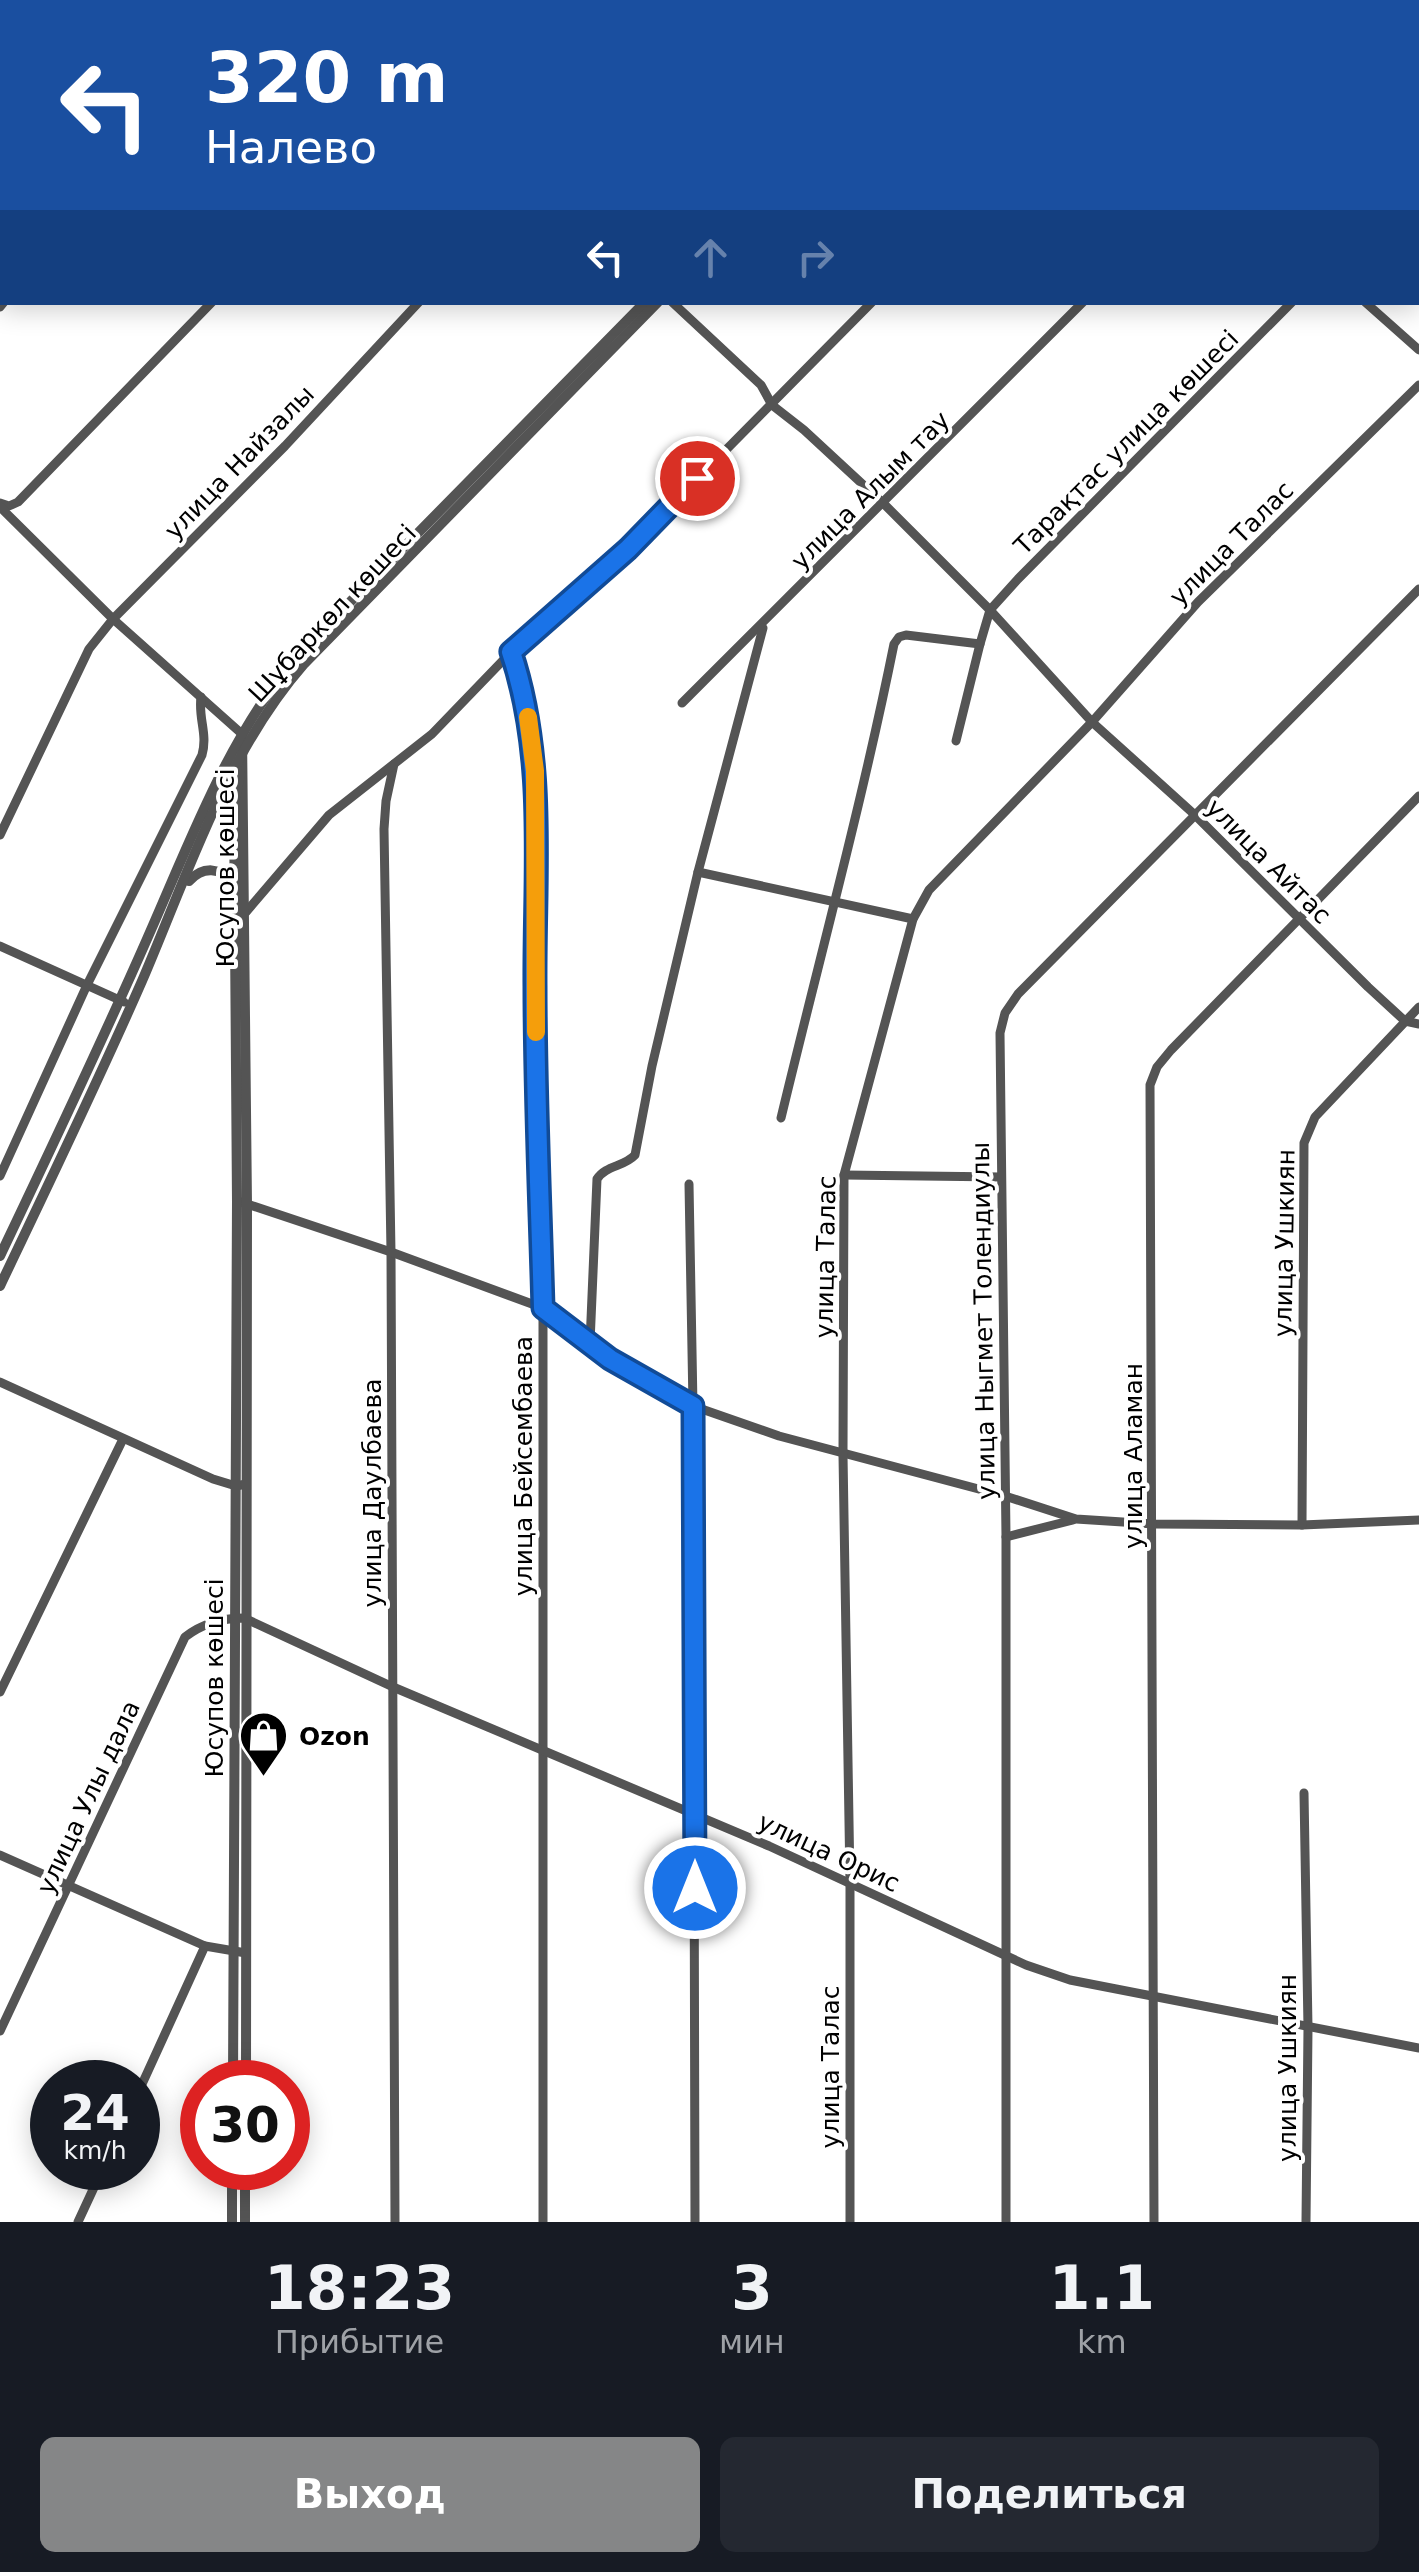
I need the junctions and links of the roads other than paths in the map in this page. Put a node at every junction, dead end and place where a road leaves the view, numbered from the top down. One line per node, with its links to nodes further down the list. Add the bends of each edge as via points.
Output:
1 (209, 305): 14 (street, via 18,502)
2 (416, 305): 17 (street, улица Найзалы)
3 (642, 305): 24 (street, Шұбаркөл көшесі, via 296,657)
4 (655, 305): 26 (street, Шұбаркөл көшесі, via 304,664)
5 (675, 305): 12 (street, улица Айтас, via 761,384)
6 (869, 305): 12 (street)
7 (1081, 305): 13 (street, улица Алым тау)
8 (1289, 305): 16 (street, Тарақтас улица көшесі)
9 (1368, 305): 10 (street)
10 (1419, 350)
11 (1419, 385): 23 (street, улица Талас, via 1198,602)
12 (772, 405): 13 (street, улица Айтас); 20 (street, via 628,549)
13 (884, 504): 16 (street, улица Айтас); 18 (street, улица Алым тау)
14 (0, 505): 17 (street)
15 (1419, 590): 29 (street, улица Ныгмет Толендиулы)
16 (990, 610): 19 (street); 23 (street, улица Айтас)
17 (113, 618): 21 (street); 30 (street, улица Найзалы, via 88,649)
18 (764, 625): 22 (street, улица Алым тау); 31 (street)
19 (980, 644): 25 (street); 34 (street, via 898,637)
20 (511, 652): 27 (street); 53 (street, улица Бейсембаева, via 526,698 535,771)
21 (201, 697): 24 (street); 39 (street, via 202,756)
22 (682, 703)
23 (1092, 722): 29 (street, улица Айтас); 37 (street, улица Талас, via 929,890)
24 (242, 734): 26 (street); 40 (street, Шұбаркөл көшесі)
25 (956, 741)
26 (244, 748): 32 (street, Юсупов көшесі, via 234,806); 33 (street, Шұбаркөл көшесі); 35 (street, Юсупов көшесі)
27 (394, 764): 35 (street, via 329,815); 50 (street, улица Даулбаева, via 384,829)
28 (1419, 796): 36 (street, улица Аламан)
29 (1195, 815): 36 (street, улица Айтас); 47 (street, улица Ныгмет Толендиулы, via 1005,1013)
30 (0, 835)
31 (698, 872): 34 (street); 54 (street, via 636,1155 596,1179)
32 (234, 883): 33 (street, via 207,870); 49 (street, Юсупов көшесі)
33 (180, 894): 40 (street, Шұбаркөл көшесі)
34 (833, 900): 37 (street); 44 (street)
35 (246, 912): 49 (street, Юсупов көшесі)
36 (1299, 918): 42 (street, улица Айтас); 63 (street, улица Аламан, via 1171,1050 1150,1086)
37 (913, 919): 45 (street, улица Талас)
38 (0, 946): 39 (street)
39 (87, 985): 40 (street); 46 (street)
40 (126, 1003): 51 (street, Шұбаркөл көшесі); 52 (street, Шұбаркөл көшесі)
41 (1419, 1006): 42 (street, улица Ушкиян)
42 (1405, 1021): 43 (street); 64 (street, улица Ушкиян, via 1315,1117 1304,1142)
43 (1419, 1024)
44 (781, 1118)
45 (844, 1175): 47 (street); 58 (street, улица Талас)
46 (0, 1176)
47 (1001, 1178): 60 (street, улица Ныгмет Толендиулы)
48 (689, 1184): 56 (street)
49 (242, 1203): 50 (street); 59 (street, Юсупов көшесі)
50 (391, 1252): 53 (street); 67 (street, улица Даулбаева)
51 (0, 1256)
52 (0, 1286)
53 (543, 1308): 54 (street); 69 (street, улица Бейсембаева)
54 (590, 1344): 56 (street)
55 (0, 1382): 57 (street)
56 (693, 1406): 58 (street); 71 (street)
57 (122, 1439): 59 (street); 68 (street)
58 (842, 1455): 60 (street); 73 (street, улица Талас)
59 (241, 1485): 66 (street, Юсупов көшесі)
60 (1005, 1496): 61 (street); 65 (street, улица Ныгмет Толендиулы)
61 (1076, 1519): 63 (street); 65 (street)
62 (1419, 1520): 64 (street)
63 (1154, 1524): 64 (street); 79 (street, улица Аламан)
64 (1302, 1525)
65 (1006, 1538): 78 (street, улица Ныгмет Толендиулы)
66 (240, 1618): 67 (street, улица Орис); 74 (street, улица Улы дала, via 198,1627 186,1637); 76 (street, Юсупов көшесі); 77 (street, Юсупов көшесі)
67 (393, 1687): 69 (street, улица Орис); 92 (street, улица Даулбаева)
68 (0, 1692)
69 (543, 1750): 71 (street, улица Орис); 93 (street, улица Бейсембаева)
70 (1304, 1793): 80 (street, улица Ушкиян)
71 (695, 1814): 73 (street, улица Орис); 94 (street)
72 (0, 1854): 74 (street)
73 (850, 1884): 78 (street, улица Орис); 95 (street, улица Талас)
74 (68, 1887): 75 (street); 81 (street, улица Улы дала)
75 (205, 1946): 76 (street); 83 (street)
76 (233, 1951): 77 (street); 84 (street, Юсупов көшесі)
77 (246, 1953): 85 (street, Юсупов көшесі)
78 (1006, 1957): 79 (street, улица Орис, via 1070,1980); 96 (street, улица Ныгмет Толендиулы)
79 (1153, 1996): 80 (street, улица Орис); 97 (street, улица Аламан)
80 (1308, 2028): 82 (street, улица Орис); 98 (street, улица Ушкиян)
81 (0, 2031)
82 (1419, 2048)
83 (153, 2060)
84 (233, 2060)
85 (246, 2060)
86 (93, 2190): 89 (street)
87 (232, 2190): 90 (street)
88 (245, 2190): 91 (street)
89 (78, 2222)
90 (232, 2222)
91 (245, 2222)
92 (395, 2222)
93 (543, 2222)
94 (695, 2222)
95 (850, 2222)
96 (1006, 2222)
97 (1154, 2222)
98 (1306, 2222)

